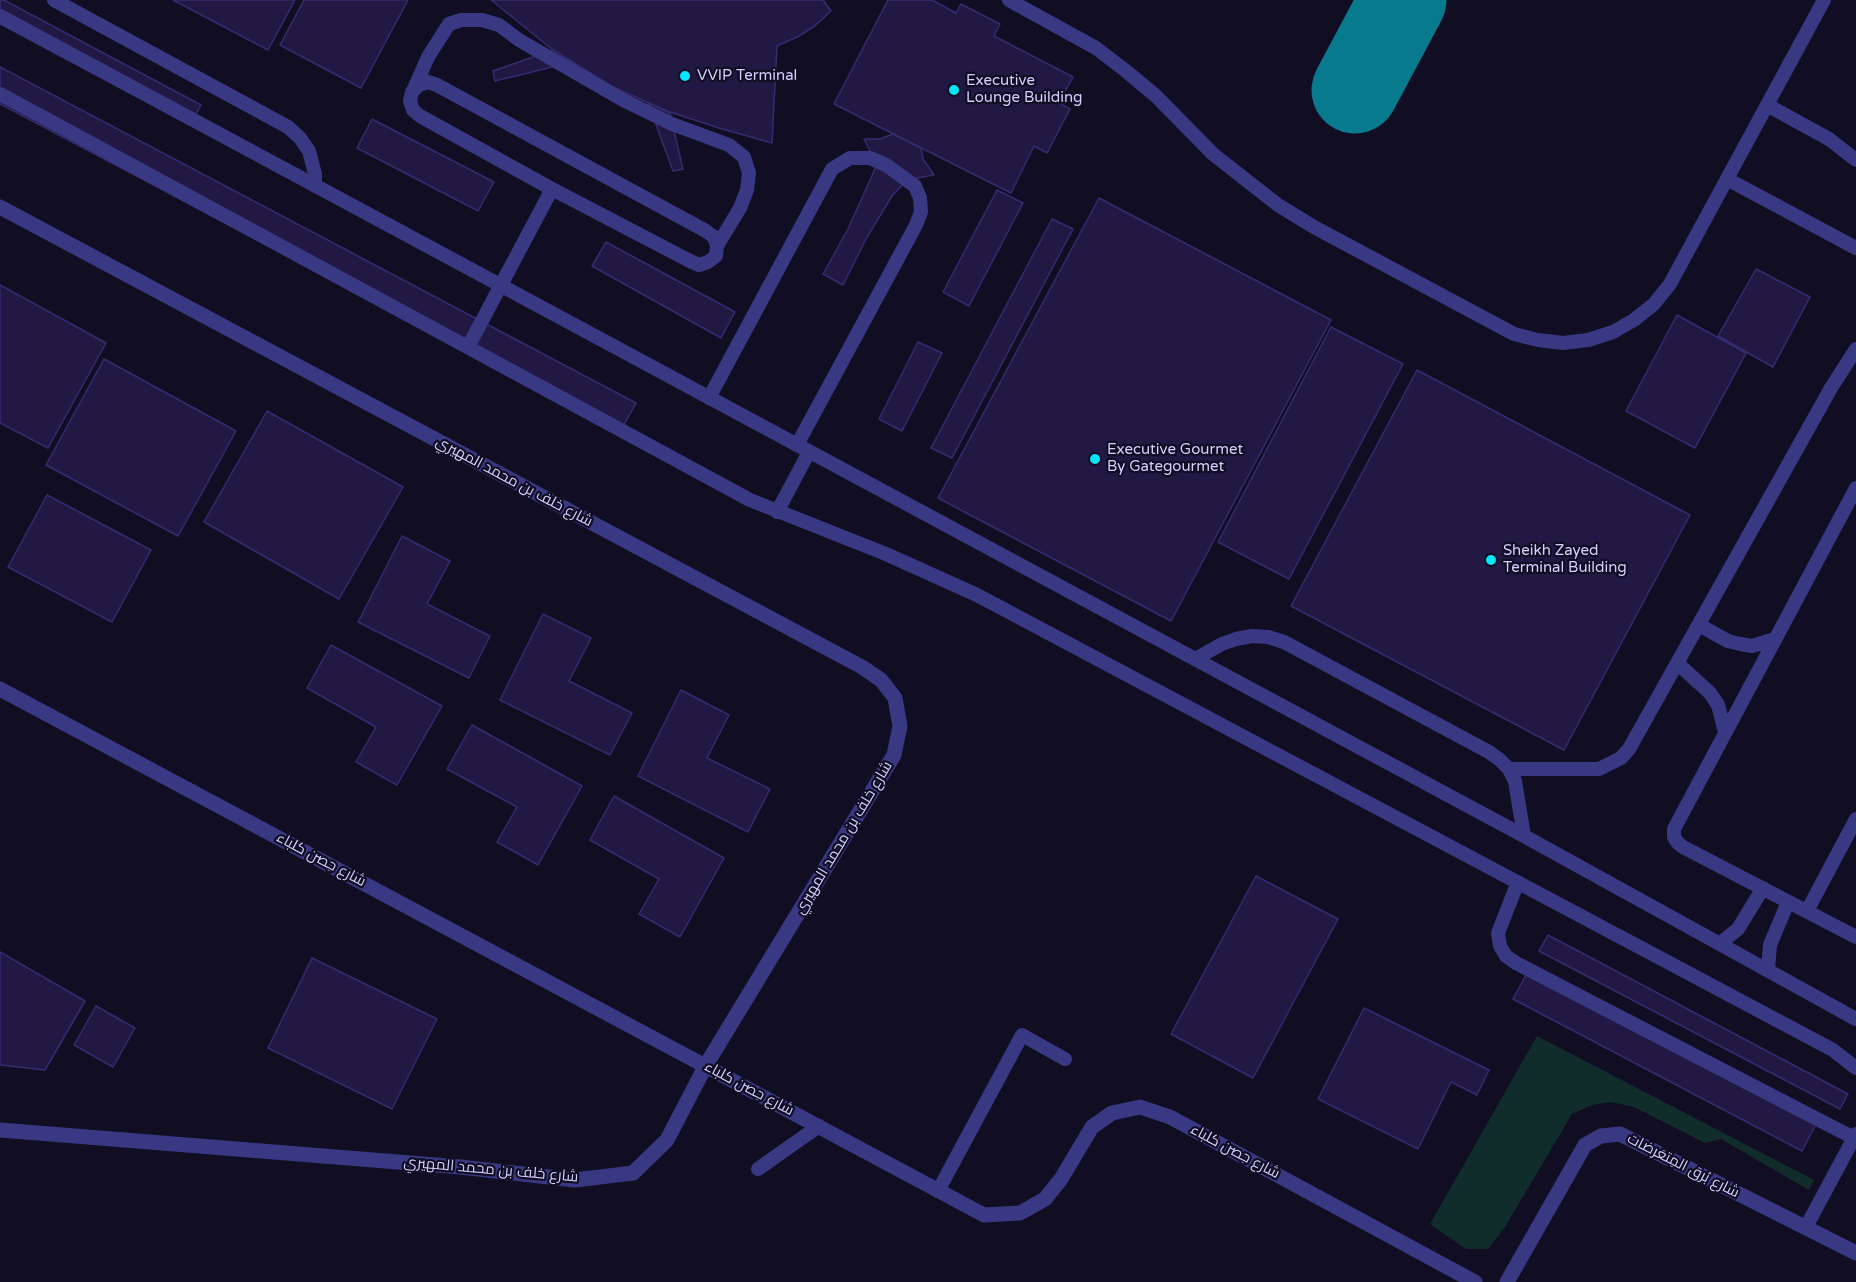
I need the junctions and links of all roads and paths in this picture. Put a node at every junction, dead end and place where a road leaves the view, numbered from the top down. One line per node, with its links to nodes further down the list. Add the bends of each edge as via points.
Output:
1 (54, 0): 10 (lane, via 288,127 309,151)
2 (1009, 0): 9 (lane, via 1096,48 1156,96 1213,154 1278,205 1491,323 1538,340 1588,340 1635,320 1654,304 1670,284)
3 (1824, 0): 7 (lane)
4 (0, 16): 10 (lane)
5 (412, 92): 11 (lane, via 413,110 420,116); 13 (lane, via 428,82 437,85 706,231); 13 (lane, via 449,24 482,20 499,25 622,100 729,145 744,157 749,173 747,190)
6 (0, 94): 16 (lane)
7 (1767, 105): 8 (lane, via 1829,139); 9 (lane)
8 (1856, 159)
9 (1727, 179): 14 (lane)
10 (315, 186): 15 (lane)
11 (552, 189): 13 (lane, via 699,265 716,256); 15 (lane)
12 (0, 207): 40 (street, شارع خلف بن محمد المهيري, via 862,667 895,698 900,726 894,755)
13 (717, 246)
14 (1856, 248)
15 (501, 286): 16 (lane); 18 (lane)
16 (468, 347): 21 (lane)
17 (1856, 349): 22 (lane)
18 (709, 398): 19 (lane); 19 (lane, via 832,169 850,159 870,158 886,165 915,186 921,198 921,212)
19 (803, 448): 21 (lane); 24 (lane)
20 (1856, 488): 23 (lane)
21 (777, 512): 31 (lane, via 977,595)
22 (1699, 625): 23 (lane, via 1740,645 1752,646); 25 (lane)
23 (1775, 639): 27 (lane)
24 (1195, 659): 28 (lane, via 1236,639 1268,637 1284,642 1489,752); 30 (lane)
25 (1677, 663): 27 (lane, via 1710,693 1718,705); 28 (lane, via 1621,758 1599,769)
26 (0, 689): 40 (street, شارع حِصن كلباء)
27 (1725, 732): 32 (lane, via 1674,829 1674,837 1683,847)
28 (1509, 769): 30 (lane, via 1515,781)
29 (1856, 819): 34 (lane)
30 (1524, 836): 36 (lane)
31 (1518, 882): 41 (lane, via 1833,1050); 44 (lane, via 1498,933 1506,956)
32 (1763, 888): 33 (lane); 36 (lane, via 1743,923)
33 (1788, 902): 34 (lane); 37 (lane, via 1770,945)
34 (1807, 911): 35 (lane)
35 (1856, 937)
36 (1719, 944): 37 (lane)
37 (1768, 970): 38 (lane)
38 (1856, 1019)
39 (1065, 1059): 46 (lane, via 1022,1035)
40 (706, 1065): 42 (street, شارع حِصن كلباء); 43 (street, شارع خلف بن محمد المهيري, via 667,1140 633,1173 575,1180)
41 (1856, 1068)
42 (819, 1126): 45 (lane); 46 (street, شارع حِصن كلباء)
43 (0, 1130)
44 (1855, 1136): 47 (lane)
45 (758, 1169)
46 (938, 1191): 49 (street, شارع حِصن كلباء, via 984,1215 1020,1213 1045,1199 1092,1127 1112,1113 1140,1107 1170,1117)
47 (1806, 1227): 48 (street, شارع بُرق المِتعَرضات); 50 (street, شارع بُرق المِتعَرضات, via 1620,1134 1601,1136 1586,1145)
48 (1856, 1253)
49 (1475, 1282)
50 (1506, 1282)

